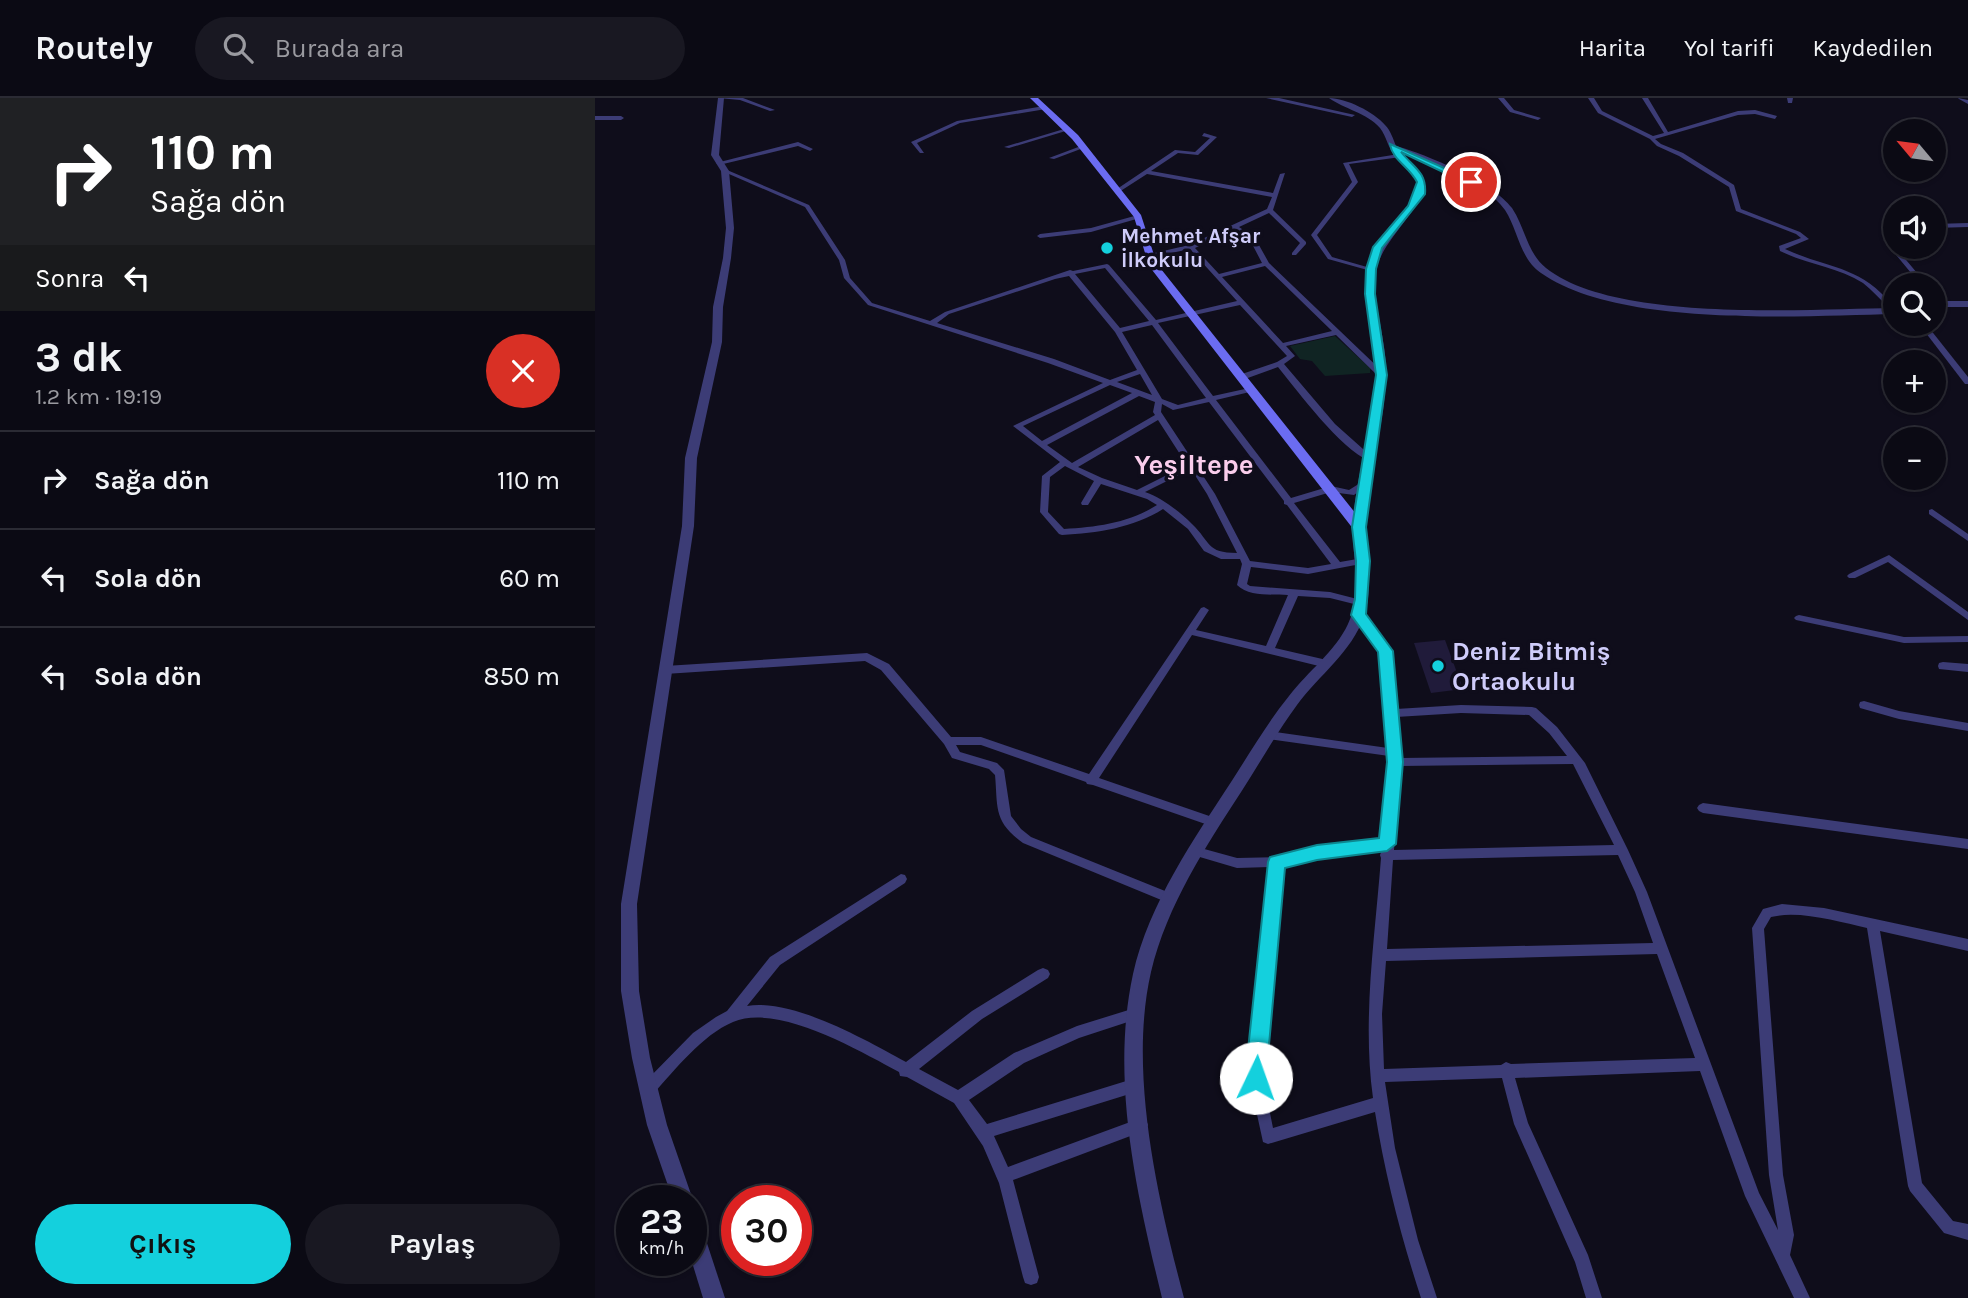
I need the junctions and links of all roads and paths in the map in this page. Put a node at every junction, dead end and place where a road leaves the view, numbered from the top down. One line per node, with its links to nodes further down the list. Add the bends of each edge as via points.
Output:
1 (721, 98): 10 (street, via 741,99); 27 (street, via 714,136 715,155)
2 (1269, 98): 15 (street)
3 (1332, 98): 15 (street)
4 (1501, 98): 14 (street, via 1512,111)
5 (1591, 98): 19 (street, via 1600,112)
6 (1645, 98): 17 (street)
7 (1961, 98): 9 (street)
8 (1040, 102): 16 (main road); 24 (street, via 949,124 914,142)
9 (1968, 102)
10 (772, 110)
11 (1775, 117): 17 (street, via 1738,113)
12 (595, 118): 13 (street)
13 (621, 118)
14 (1538, 118)
15 (1377, 121): 20 (street)
16 (1066, 130): 21 (street); 22 (main road)
17 (1667, 134): 19 (street)
18 (1204, 135): 28 (street, via 1214,137 1196,154 1177,151)
19 (1652, 138): 47 (street, via 1732,186 1738,210 1805,239 1782,250 1858,276)
20 (1393, 145): 25 (street); 52 (street, via 1502,201 1532,259 1562,281 1627,302 1717,310)
21 (1007, 147)
22 (1083, 147): 26 (street); 30 (main road)
23 (810, 149): 27 (street, via 799,144)
24 (922, 152)
25 (1399, 156): 43 (street, via 1422,182 1420,194 1378,247); 43 (street, via 1346,163 1356,182 1314,235 1331,258)
26 (1052, 158)
27 (722, 167): 56 (street, via 807,206 842,260 848,278 870,304); 102 (street, via 730,228 725,274 717,342 691,458 688,526)
28 (1147, 172): 30 (street); 31 (street)
29 (1283, 174): 31 (street)
30 (1117, 191): 33 (main road)
31 (1273, 195): 32 (street)
32 (1270, 210): 36 (street); 39 (street, via 1304,243)
33 (1137, 217): 37 (street, via 1091,230); 40 (main road)
34 (1968, 225): 35 (street)
35 (1946, 226)
36 (1235, 227): 38 (street); 42 (street, via 1253,239)
37 (1040, 236)
38 (1191, 247): 40 (street); 46 (street)
39 (1294, 254)
40 (1148, 256): 54 (main road)
41 (1902, 259): 45 (street)
42 (1266, 264): 46 (street); 58 (street)
43 (1371, 269): 63 (street)
44 (1070, 272): 55 (street, via 1107,265); 56 (street, via 947,313); 57 (street)
45 (1914, 273)
46 (1219, 276): 48 (street)
47 (1883, 296)
48 (1242, 302): 54 (street); 60 (street)
49 (1946, 304): 50 (street)
50 (1968, 304)
51 (1946, 306): 53 (street)
52 (1883, 307)
53 (1968, 311)
54 (1190, 313): 55 (street); 64 (main road)
55 (1154, 322): 57 (street); 69 (street)
56 (930, 324): 66 (street)
57 (1118, 331): 62 (street)
58 (1338, 332): 60 (street); 63 (street)
59 (1932, 336): 65 (street)
60 (1282, 345): 61 (street, via 1291,356)
61 (1280, 364): 64 (street); 74 (street, via 1343,440)
62 (1142, 371): 66 (street); 70 (street)
63 (1381, 375): 74 (street)
64 (1242, 377): 67 (main road)
65 (1968, 382)
66 (1108, 383): 68 (street); 73 (street, via 1017,426)
67 (1251, 389): 69 (street); 79 (main road)
68 (1137, 394): 70 (street); 73 (street)
69 (1211, 399): 71 (street); 81 (street)
70 (1159, 401): 71 (street); 72 (street)
71 (1177, 407): 72 (street)
72 (1159, 414): 75 (street); 76 (street)
73 (1041, 445): 75 (street)
74 (1369, 459): 78 (street)
75 (1069, 465): 77 (street); 83 (street, via 1046,476 1044,512 1062,532 1130,520)
76 (1191, 466): 80 (street); 87 (street)
77 (1099, 480): 80 (street); 82 (street)
78 (1366, 482): 79 (street, via 1351,493); 85 (street)
79 (1331, 489): 81 (street); 85 (main road)
80 (1137, 493): 83 (street)
81 (1287, 502): 89 (street)
82 (1085, 503)
83 (1162, 506): 87 (street, via 1191,527 1207,550)
84 (1932, 512): 86 (street)
85 (1359, 527): 88 (street)
86 (1968, 538)
87 (1245, 560): 89 (street, via 1287,570); 91 (street, via 1243,587)
88 (1363, 561): 89 (street); 92 (street)
89 (1338, 566)
90 (1852, 576): 94 (street, via 1889,558)
91 (1294, 593): 92 (street, via 1330,595); 98 (street)
92 (1360, 609): 99 (street); 104 (street, via 1385,651)
93 (1204, 610): 96 (street)
94 (1968, 617)
95 (1798, 618): 97 (street, via 1904,640)
96 (1192, 632): 98 (street); 110 (street)
97 (1968, 639)
98 (1269, 650): 99 (street)
99 (1327, 664): 106 (street, via 1301,690)
100 (1943, 666): 101 (street)
101 (1968, 668)
102 (665, 670): 107 (street, via 867,657 885,667); 132 (street, via 629,904 629,990)
103 (1864, 705): 105 (street)
104 (1393, 713): 108 (street); 109 (street, via 1532,710)
105 (1968, 727)
106 (1269, 735): 108 (street); 112 (street)
107 (947, 741): 110 (street, via 981,741); 119 (street, via 956,755 993,766 1000,773 1001,807 1014,831)
108 (1394, 758): 109 (street); 114 (street)
109 (1577, 760): 115 (street)
110 (1091, 780): 112 (street)
111 (1703, 808): 113 (street)
112 (1214, 822): 116 (street)
113 (1967, 847)
114 (1387, 850): 115 (street); 117 (street, via 1317,852); 123 (street)
115 (1622, 850): 122 (street)
116 (1197, 852): 117 (street, via 1237,863); 119 (street)
117 (1277, 862): 134 (street, via 1256,1078 1268,1137)
118 (901, 879): 126 (street, via 775,961)
119 (1171, 899): 125 (street, via 1152,940)
120 (1873, 924): 121 (street); 139 (street, via 1915,1186 1949,1228); 140 (street, via 1824,912 1782,909 1767,913 1758,928 1776,1175 1786,1235)
121 (1968, 945)
122 (1662, 948): 123 (street); 127 (street)
123 (1379, 955): 130 (street, via 1374,1014)
124 (1043, 974): 129 (street, via 977,1015)
125 (1135, 1014): 131 (street); 133 (street, via 1077,1032 1019,1058)
126 (732, 1015): 129 (street, via 780,1012 808,1021); 132 (street, via 695,1042)
127 (1705, 1064): 128 (street); 140 (street, via 1753,1196)
128 (1506, 1069): 130 (street); 146 (street, via 1521,1124)
129 (905, 1071): 133 (street)
130 (1377, 1076): 134 (street)
131 (1136, 1085): 135 (street); 136 (street)
132 (648, 1089): 138 (street)
133 (959, 1098): 136 (street)
134 (1381, 1103): 145 (street, via 1388,1149)
135 (1141, 1125): 137 (street); 144 (street)
136 (985, 1132): 137 (street)
137 (1006, 1175): 142 (street)
138 (678, 1185)
139 (1968, 1232)
140 (1782, 1255): 147 (street)
141 (707, 1276): 143 (street)
142 (1031, 1277)
143 (714, 1298)
144 (1173, 1298)
145 (1429, 1298)
146 (1594, 1298)
147 (1802, 1298)

